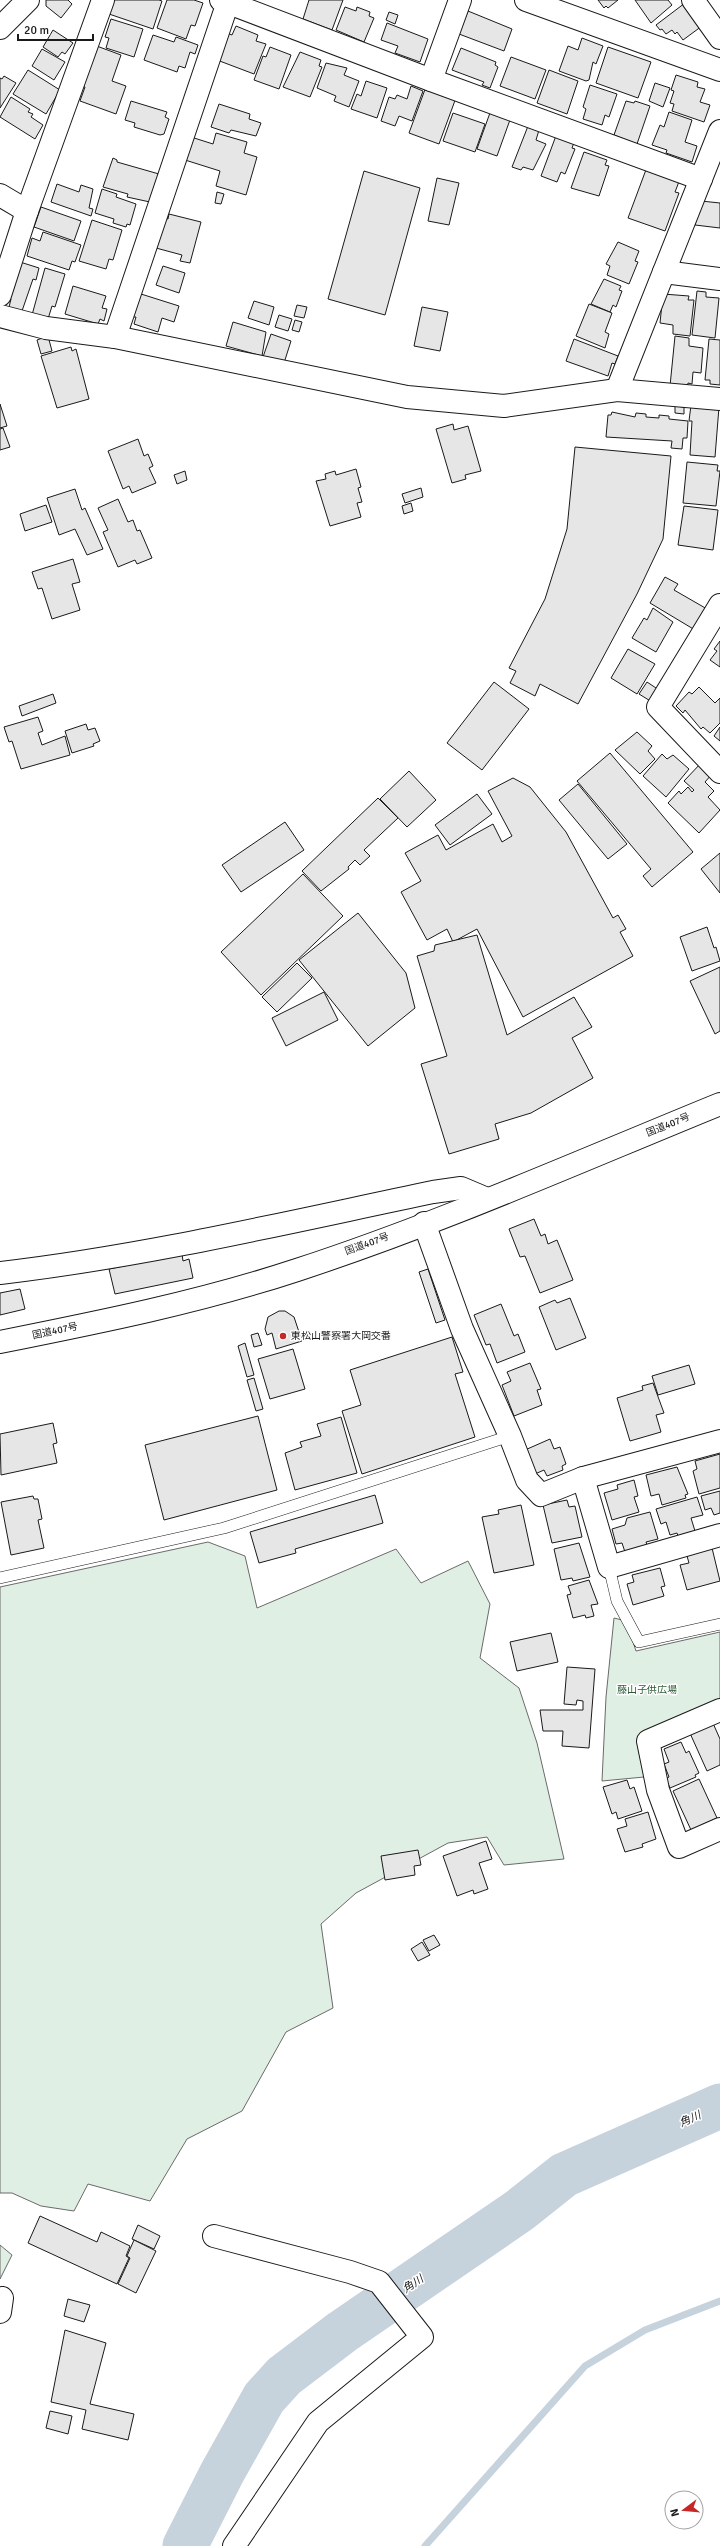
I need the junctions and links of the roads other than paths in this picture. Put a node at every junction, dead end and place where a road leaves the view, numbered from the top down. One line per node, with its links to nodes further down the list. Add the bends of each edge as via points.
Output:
1 (28, 0): 7 (main road)
2 (102, 0): 14 (main road)
3 (460, 0): 10 (main road)
4 (526, 0): 9 (main road)
5 (693, 0): 8 (main road)
6 (224, 1): 10 (main road); 19 (main road)
7 (0, 28)
8 (720, 38)
9 (720, 70)
10 (431, 80): 12 (main road)
11 (720, 131): 12 (main road)
12 (701, 179): 15 (main road)
13 (0, 195): 14 (main road)
14 (27, 211): 17 (main road)
15 (664, 272): 16 (main road); 20 (main road)
16 (720, 279)
17 (0, 295)
18 (0, 316): 19 (main road, via 46,328)
19 (115, 337): 20 (main road, via 407,397 504,406)
20 (617, 390): 21 (main road)
21 (720, 399)
22 (720, 605): 23 (main road, via 658,707)
23 (720, 772)
24 (720, 1104): 25 (main road, 国道407号)
25 (487, 1199): 26 (main road, 国道407号); 27 (main road, via 461,1188 433,1192 214,1239 65,1265)
26 (424, 1223): 28 (main road, 国道407号, via 298,1270 228,1291); 29 (main road, via 462,1329)
27 (0, 1273)
28 (0, 1342)
29 (510, 1436): 31 (main road, via 527,1480 540,1495); 34 (lane, via 224,1528)
30 (720, 1440): 31 (main road)
31 (583, 1478): 33 (main road)
32 (720, 1535): 33 (main road)
33 (609, 1567): 35 (lane, via 617,1600 639,1642)
34 (0, 1578)
35 (720, 1624)
36 (720, 1710): 37 (main road, via 648,1741 658,1790 679,1847)
37 (720, 1829)
38 (214, 2236): 39 (main road, via 379,2282 422,2336 318,2422)
39 (234, 2546)

